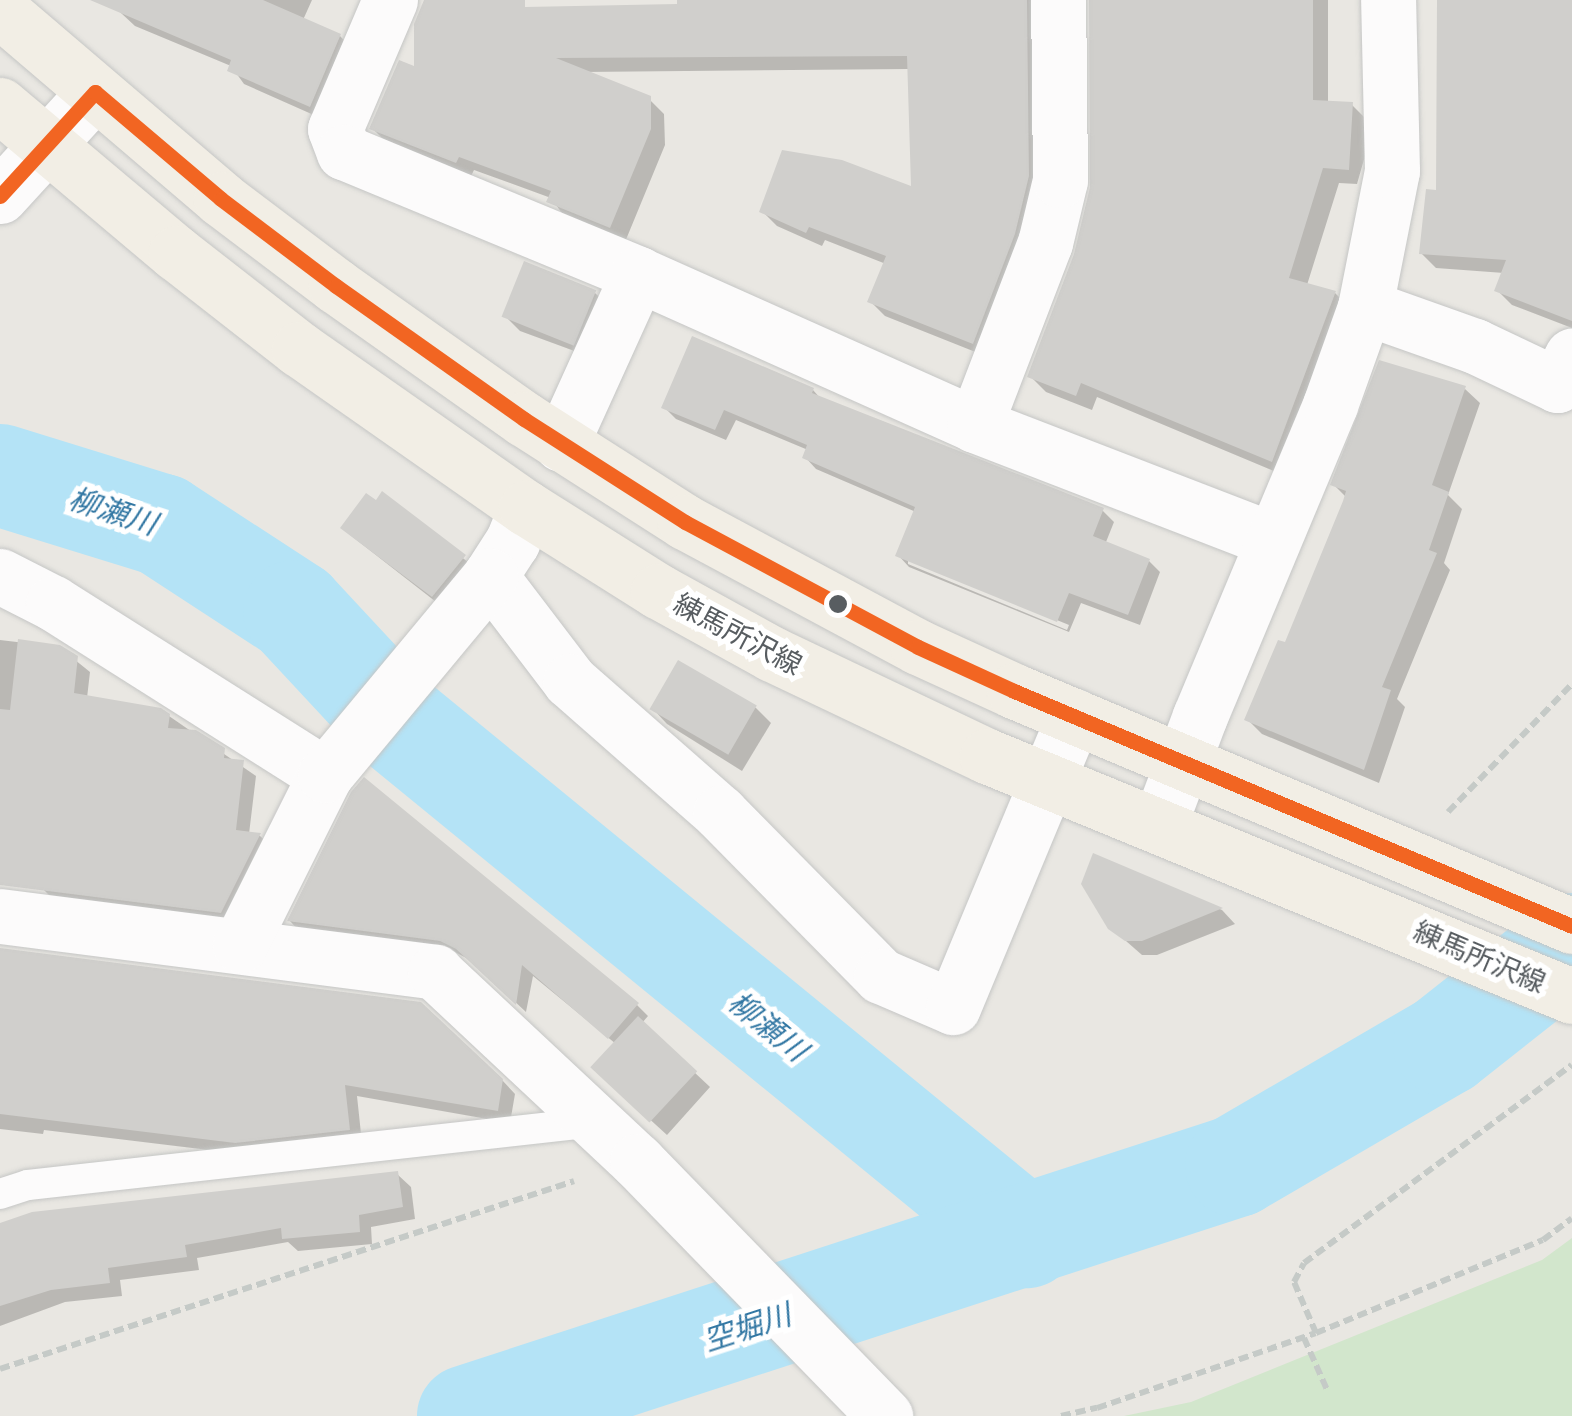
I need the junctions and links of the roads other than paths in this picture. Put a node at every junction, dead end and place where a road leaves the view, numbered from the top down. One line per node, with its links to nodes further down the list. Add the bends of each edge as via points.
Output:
1 (390, 0): 9 (street, via 335,129 344,152)
2 (1058, 0): 12 (street, via 1060,180 1045,243)
3 (1388, 0): 10 (street, via 1392,171)
4 (0, 10): 5 (main road)
5 (94, 92): 7 (street); 13 (main road, via 220,199)
6 (0, 104): 7 (main road, 練馬所沢線)
7 (46, 144): 8 (street); 14 (main road, 練馬所沢線, via 299,349)
8 (0, 196)
9 (638, 274): 12 (street); 13 (street)
10 (1365, 307): 11 (street, via 1557,384); 15 (street)
11 (1572, 356)
12 (975, 425): 15 (street)
13 (561, 444): 18 (main road, via 796,584)
14 (526, 508): 17 (street); 21 (main road, 練馬所沢線, via 772,654)
15 (1273, 540): 19 (street)
16 (0, 576): 20 (street)
17 (490, 576): 20 (street); 21 (street, via 570,681 720,813 881,976 953,1007)
18 (1074, 716): 19 (main road); 21 (street)
19 (1184, 760): 22 (street); 24 (main road)
20 (337, 762): 25 (street)
21 (1048, 782): 22 (main road, 練馬所沢線)
22 (1159, 825): 26 (main road, 練馬所沢線)
23 (0, 916): 25 (street)
24 (1572, 926)
25 (240, 945): 27 (street, via 435,972)
26 (1572, 996)
27 (595, 1122): 28 (lane, via 28,1185); 29 (street)
28 (0, 1194)
29 (884, 1416)

